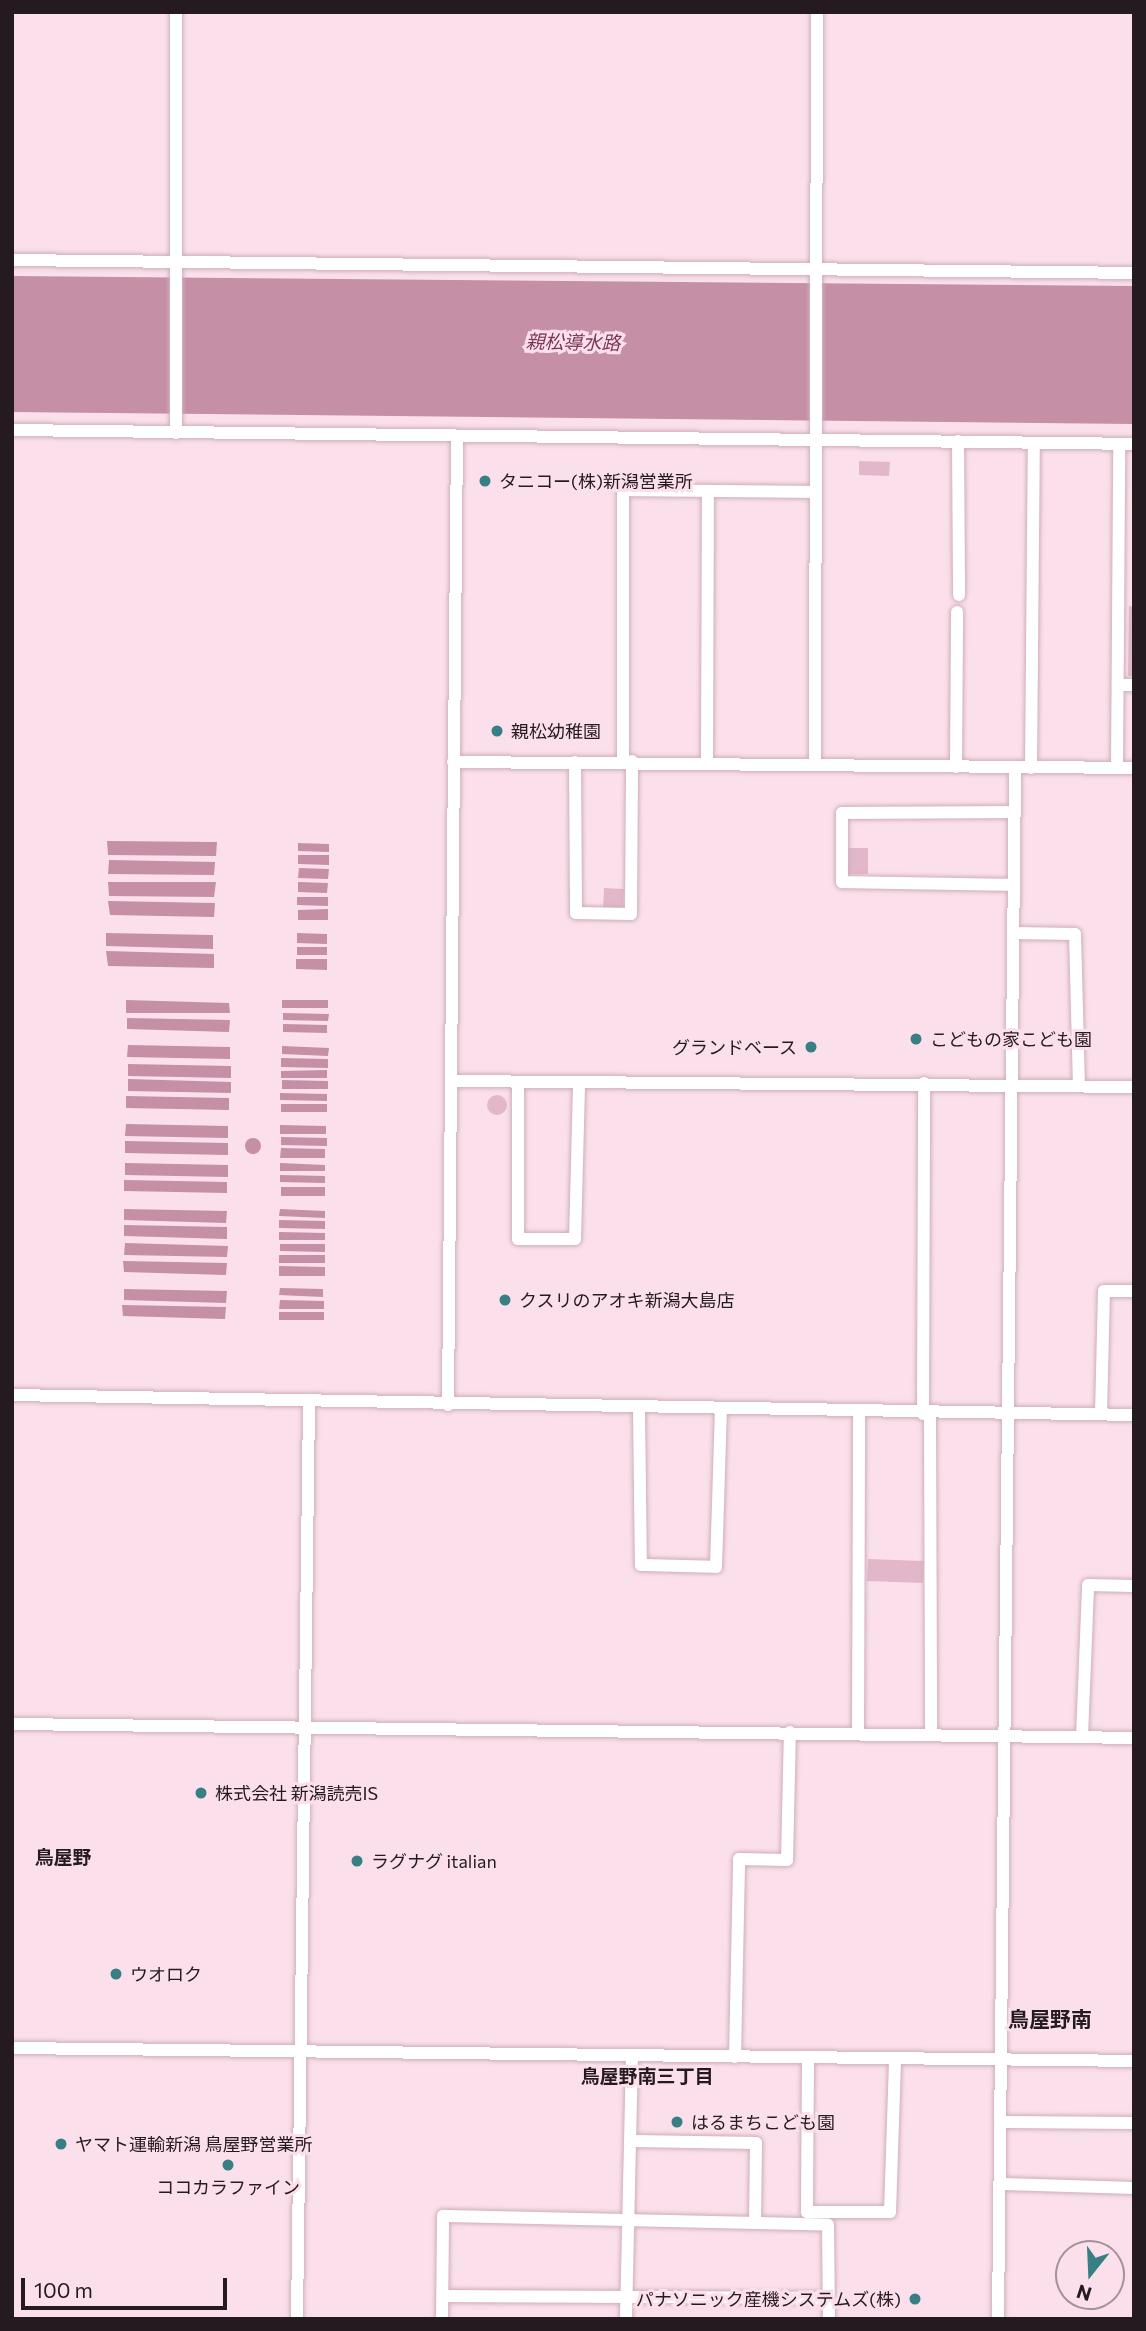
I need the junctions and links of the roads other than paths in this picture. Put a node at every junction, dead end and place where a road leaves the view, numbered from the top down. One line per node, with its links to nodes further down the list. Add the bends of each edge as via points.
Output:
1 (176, 12): 4 (street)
2 (817, 12): 6 (street)
3 (12, 260): 4 (street)
4 (178, 265): 6 (street); 7 (street)
5 (1134, 272): 6 (street)
6 (815, 273): 9 (street)
7 (176, 427): 8 (street); 10 (street)
8 (12, 430)
9 (814, 433): 10 (street); 11 (street); 16 (street)
10 (457, 438): 22 (street)
11 (958, 441): 12 (street); 17 (street)
12 (1034, 444): 13 (street); 29 (street)
13 (1119, 444): 14 (street); 19 (street)
14 (1134, 444)
15 (708, 491): 16 (street); 21 (street, via 623,491); 24 (street)
16 (815, 492): 25 (street)
17 (959, 595)
18 (957, 612): 26 (street)
19 (1118, 685): 20 (street); 27 (street)
20 (1134, 685)
21 (628, 761): 23 (street); 23 (street, via 631,914 576,913); 24 (street)
22 (453, 762): 23 (street); 34 (street)
23 (575, 762)
24 (707, 762): 25 (street)
25 (815, 764): 26 (street)
26 (957, 767): 28 (street)
27 (1117, 767): 29 (street); 30 (street)
28 (1015, 768): 29 (street); 31 (street)
29 (1031, 768)
30 (1134, 768)
31 (1014, 812): 32 (street); 32 (street, via 842,813 842,882)
32 (1014, 886): 33 (street)
33 (1014, 933): 38 (street); 39 (street, via 1075,934)
34 (453, 1081): 35 (street); 44 (street)
35 (518, 1082): 36 (street); 36 (street, via 517,1239 575,1239)
36 (579, 1082): 37 (street)
37 (924, 1083): 38 (street); 49 (street)
38 (1014, 1083): 39 (street); 48 (street)
39 (1079, 1086): 40 (street)
40 (1134, 1087)
41 (1134, 1291): 50 (street, via 1104,1291)
42 (12, 1395): 43 (street)
43 (309, 1402): 44 (street); 54 (street)
44 (448, 1405): 45 (street)
45 (639, 1409): 46 (street); 46 (street, via 641,1565 716,1567)
46 (721, 1410): 47 (street)
47 (859, 1413): 49 (street); 56 (street)
48 (1008, 1413): 49 (street); 50 (street); 58 (street)
49 (927, 1414): 57 (street)
50 (1101, 1415): 51 (street)
51 (1134, 1415)
52 (1134, 1586): 59 (street, via 1088,1585)
53 (12, 1724): 54 (street)
54 (303, 1727): 55 (street); 62 (street)
55 (790, 1732): 56 (street); 64 (street, via 786,1860 739,1859)
56 (858, 1733): 57 (street)
57 (930, 1734): 58 (street)
58 (1008, 1735): 59 (street); 67 (street)
59 (1082, 1737): 60 (street)
60 (1134, 1738)
61 (12, 2048): 62 (street)
62 (298, 2053): 63 (street); 79 (street)
63 (632, 2056): 64 (street); 71 (street)
64 (735, 2057): 65 (street)
65 (808, 2058): 66 (street); 66 (street, via 807,2212 890,2212)
66 (895, 2059): 67 (street)
67 (1005, 2060): 68 (street); 69 (street)
68 (1134, 2061)
69 (1004, 2122): 70 (street); 72 (street)
70 (1134, 2123)
71 (633, 2141): 74 (street); 75 (street, via 756,2143)
72 (1004, 2184): 73 (street); 83 (street)
73 (1134, 2188)
74 (627, 2220): 75 (street); 76 (street, via 443,2216); 77 (street)
75 (755, 2222): 78 (street, via 828,2225)
76 (443, 2296): 77 (street); 80 (street)
77 (628, 2296): 78 (street); 81 (street)
78 (829, 2298): 82 (street)
79 (297, 2319)
80 (442, 2319)
81 (626, 2319)
82 (829, 2319)
83 (998, 2319)

